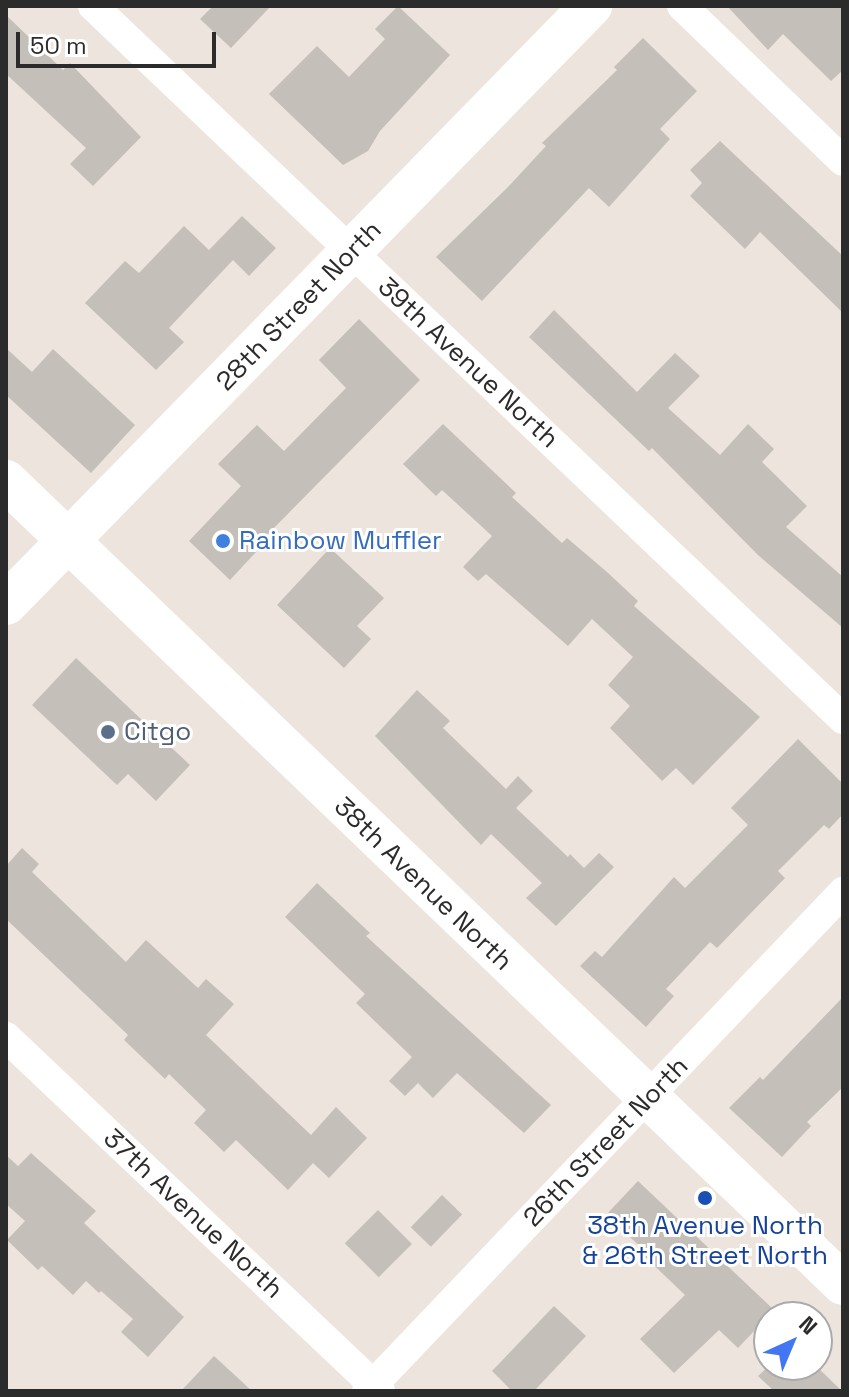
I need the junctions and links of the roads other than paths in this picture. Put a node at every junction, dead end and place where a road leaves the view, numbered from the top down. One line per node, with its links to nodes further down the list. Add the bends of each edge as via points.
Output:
1 (93, 6): 5 (street, 39th Avenue North)
2 (591, 6): 5 (main road, 28th Street North)
3 (682, 6): 4 (street)
4 (843, 161)
5 (351, 253): 7 (main road, 28th Street North); 9 (street, 39th Avenue North)
6 (6, 481): 7 (main road, 38th Avenue North)
7 (70, 542): 8 (main road, 28th Street North); 12 (main road, 38th Avenue North)
8 (6, 604)
9 (843, 719)
10 (843, 892): 12 (street, 26th Street North)
11 (6, 1037): 14 (street, 37th Avenue North)
12 (647, 1098): 13 (main road, 38th Avenue North); 14 (street, 26th Street North)
13 (843, 1284)
14 (374, 1389)

